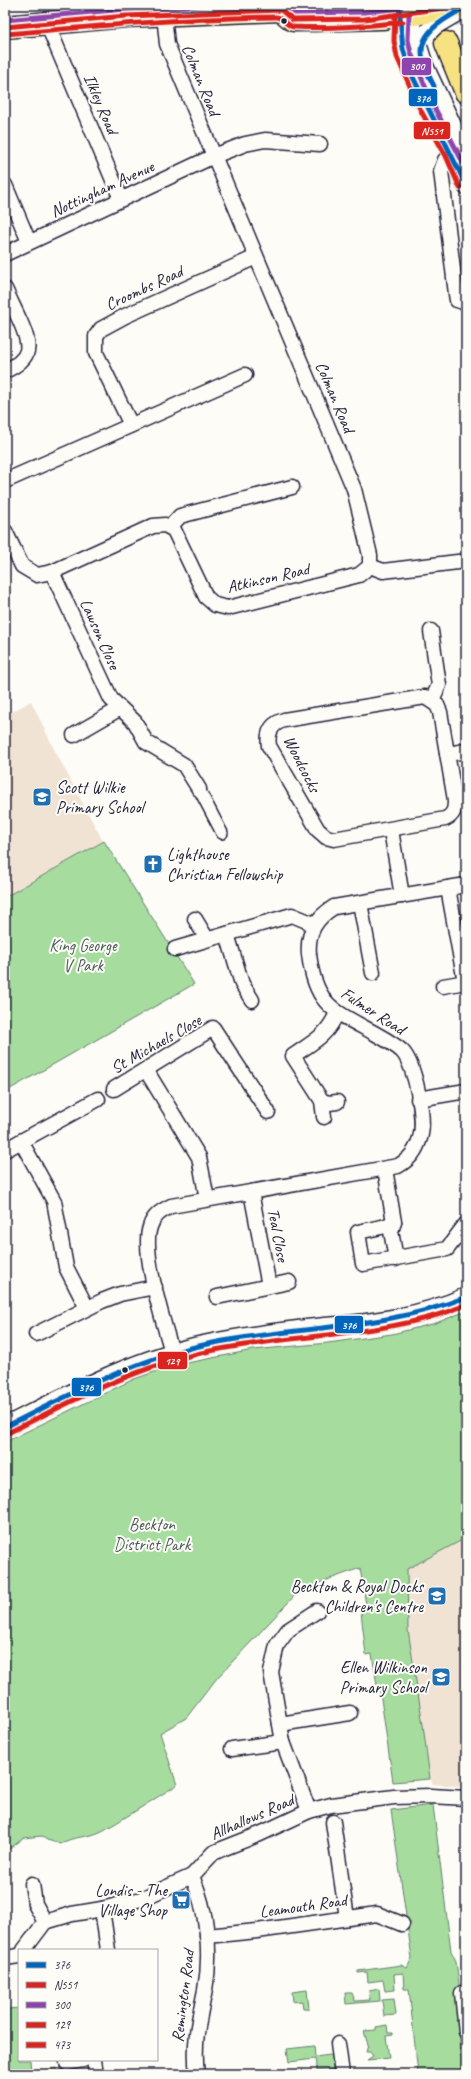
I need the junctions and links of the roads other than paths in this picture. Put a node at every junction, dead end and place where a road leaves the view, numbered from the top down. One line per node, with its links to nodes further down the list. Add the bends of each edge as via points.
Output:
1 (465, 6): 4 (main road, bridge)
2 (284, 8): 3 (main road); 4 (main road, via 293,20)
3 (164, 15): 5 (main road); 11 (street, Colman Road, via 167,44)
4 (419, 21): 7 (street); 7 (street, via 412,27); 8 (main road); 10 (street, via 401,40 404,55 427,108)
5 (50, 23): 6 (main road); 14 (street, Ilkley Road, via 51,33)
6 (5, 27)
7 (422, 57): 10 (street)
8 (466, 92)
9 (320, 144): 11 (street, via 265,140 245,144)
10 (459, 154): 13 (street); 19 (street, via 445,160 441,171 457,300)
11 (214, 156): 14 (street, Nottingham Avenue); 17 (street, Colman Road)
12 (5, 185): 15 (street)
13 (466, 185)
14 (121, 199): 15 (street, Nottingham Avenue)
15 (29, 242): 16 (street, Nottingham Avenue)
16 (5, 254)
17 (256, 257): 22 (street, Croombs Road, via 101,329 94,345 96,353); 28 (street, Colman Road, via 354,489 370,555)
18 (5, 289): 20 (street, via 26,335 28,348 24,358)
19 (466, 303)
20 (5, 371)
21 (245, 375): 22 (street)
22 (131, 425): 23 (street)
23 (5, 481)
24 (292, 487): 25 (street, via 180,516)
25 (170, 527): 28 (street, Atkinson Road, via 174,530 206,597 215,606 228,608 359,575); 29 (street, via 153,526)
26 (5, 531): 29 (street, via 19,561 27,570 38,575)
27 (466, 562): 28 (street, via 383,571)
28 (370, 566)
29 (52, 572): 32 (street, Lawson Close, via 103,685)
30 (431, 631): 31 (street, via 439,685)
31 (432, 700): 35 (street, Woodcocks, via 440,712); 37 (street, Woodcocks, via 425,697 284,720 276,722 269,733 269,746 318,830 326,837 334,839)
32 (120, 709): 33 (street); 36 (street, Lawson Close, via 135,722 146,742 184,765)
33 (74, 735)
34 (466, 751): 35 (street)
35 (447, 754): 37 (street, Woodcocks, via 455,800 455,809 451,816)
36 (199, 789): 38 (street)
37 (391, 830): 41 (street)
38 (222, 833)
39 (466, 885): 40 (street, Fulmer Road)
40 (448, 888): 41 (street, Fulmer Road); 49 (street)
41 (402, 896): 42 (street, Fulmer Road)
42 (360, 902): 44 (street, Fulmer Road, via 334,907 322,914); 48 (street, Fulmer Road)
43 (195, 919): 46 (street)
44 (314, 924): 45 (street, via 292,915); 52 (street, Fulmer Road, via 308,941 311,971 321,998)
45 (227, 934): 46 (street); 51 (street, via 242,984)
46 (207, 939): 47 (street)
47 (175, 948)
48 (373, 973)
49 (465, 982): 50 (street)
50 (443, 986)
51 (252, 1000)
52 (338, 1013): 57 (street, Fulmer Road, via 392,1043 403,1052 413,1071); 58 (street, via 325,1034 293,1056)
53 (146, 1070): 54 (street, St Michaels Close); 60 (street, St Michaels Close, via 213,1028); 66 (street, via 199,1157)
54 (114, 1089)
55 (466, 1091): 57 (street)
56 (98, 1098): 62 (street)
57 (418, 1099): 64 (street, Fulmer Road, via 422,1124 416,1149 404,1162)
58 (322, 1101): 59 (street); 61 (street)
59 (337, 1102)
60 (268, 1112)
61 (324, 1117)
62 (21, 1141): 63 (street); 75 (street, via 54,1201 66,1267)
63 (5, 1150)
64 (385, 1169): 65 (street, Fulmer Road); 67 (street)
65 (252, 1192): 66 (street, Fulmer Road); 71 (street, Teal Close)
66 (206, 1199): 72 (street, Fulmer Road, via 171,1206 154,1217 147,1236 147,1246)
67 (394, 1222): 69 (street, via 391,1231); 69 (street, via 358,1232 364,1264)
68 (466, 1224): 69 (street, via 447,1249)
69 (396, 1258)
70 (289, 1282): 71 (street, Teal Close)
71 (269, 1286): 73 (street, Teal Close)
72 (155, 1288): 75 (street, via 120,1294); 77 (street, Fulmer Road)
73 (217, 1296)
74 (466, 1297): 77 (street, via 445,1306 369,1324 242,1338)
75 (87, 1308): 76 (street)
76 (36, 1334)
77 (172, 1352): 78 (street, via 125,1369)
78 (5, 1427)
79 (317, 1611): 81 (street, via 288,1630 278,1645 271,1672)
80 (350, 1713): 81 (street)
81 (280, 1724): 82 (street)
82 (283, 1742): 83 (street); 85 (street)
83 (232, 1749)
84 (466, 1798): 85 (street, Allhallows Road, via 394,1797 331,1804)
85 (309, 1811): 87 (street, Allhallows Road, via 218,1851)
86 (333, 1822): 90 (street)
87 (192, 1876): 89 (street, Allhallows Road, via 141,1899); 93 (street, Remington Road, via 202,1903)
88 (32, 1884): 91 (street, via 35,1904)
89 (102, 1909): 91 (street, Allhallows Road); 95 (street)
90 (347, 1918): 92 (street, Leamouth Road, via 377,1914); 93 (street, Leamouth Road)
91 (45, 1922): 94 (street)
92 (402, 1924)
93 (207, 1936): 105 (street, Remington Road, via 205,1985 194,2055)
94 (25, 1949)
95 (108, 1949)
96 (18, 1956): 97 (street)
97 (5, 1958)
98 (462, 1993): 99 (street)
99 (466, 2032)
100 (338, 2044): 106 (street)
101 (75, 2061): 103 (street)
102 (94, 2061): 104 (street)
103 (67, 2062)
104 (96, 2074)
105 (197, 2074)
106 (342, 2074)

